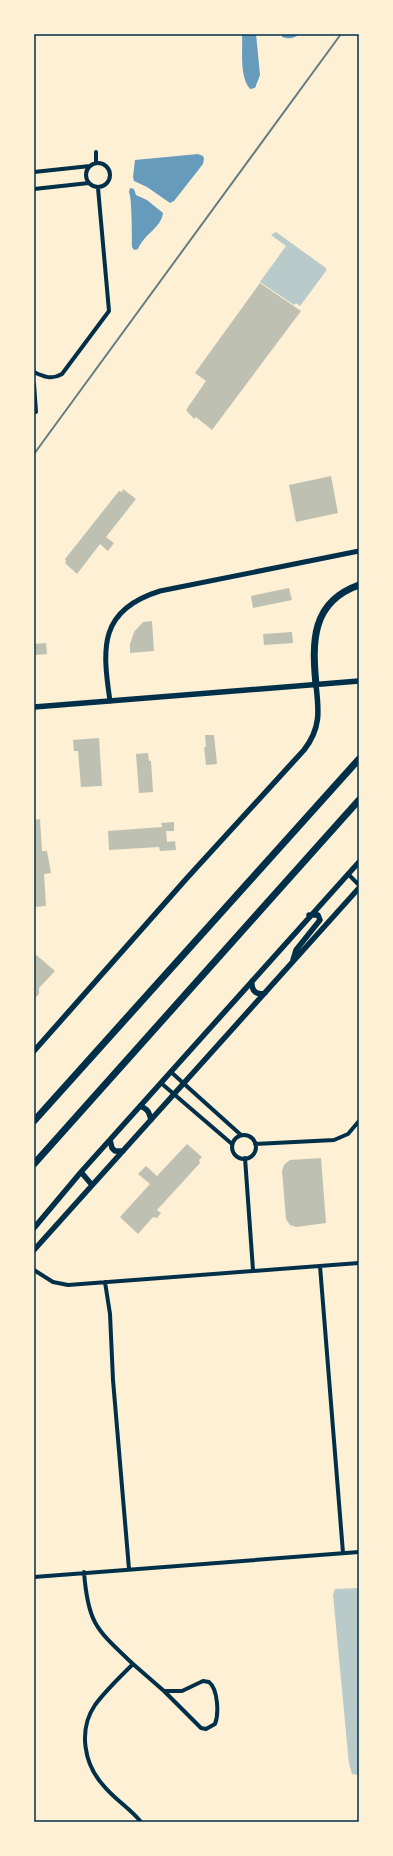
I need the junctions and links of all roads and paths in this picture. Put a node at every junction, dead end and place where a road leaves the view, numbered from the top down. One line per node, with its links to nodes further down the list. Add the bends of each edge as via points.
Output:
1 (96, 152): 2 (street)
2 (96, 163): 3 (street); 6 (street, via 105,165 110,173 109,182)
3 (90, 166): 4 (street); 5 (street, via 86,176)
4 (34, 172)
5 (89, 184): 6 (street); 7 (street)
6 (98, 188): 8 (street, via 109,312 62,374 55,378 44,377)
7 (34, 189)
8 (34, 372)
9 (34, 384): 10 (street)
10 (36, 412)
11 (359, 551): 15 (street, via 160,591 136,601 117,619 108,639 105,660)
12 (359, 585): 14 (highway, via 337,596 318,622 313,653)
13 (359, 681): 14 (main road)
14 (316, 685): 15 (main road); 26 (main road, via 318,719 315,732 304,750)
15 (110, 701): 16 (main road)
16 (34, 707)
17 (359, 759): 33 (highway)
18 (359, 800): 41 (highway)
19 (359, 862): 20 (main road)
20 (348, 874): 21 (street); 22 (main road)
21 (359, 886): 23 (main road)
22 (309, 915): 23 (main road, via 318,915 320,920 296,950); 24 (main road)
23 (292, 962): 25 (main road)
24 (252, 980): 25 (main road, via 254,992); 27 (main road)
25 (265, 993): 29 (main road)
26 (34, 1051)
27 (171, 1072): 28 (main road); 29 (street)
28 (161, 1083): 30 (street); 31 (main road)
29 (184, 1084): 30 (main road); 35 (street)
30 (174, 1094): 32 (main road); 37 (street)
31 (140, 1106): 32 (main road, via 149,1112); 36 (main road)
32 (151, 1120): 39 (main road)
33 (34, 1121)
34 (359, 1122): 38 (street, via 348,1134 334,1140)
35 (240, 1135): 37 (street); 38 (street, via 251,1137)
36 (110, 1140): 39 (main road, via 115,1151); 42 (main road)
37 (232, 1144): 40 (street, via 235,1154)
38 (255, 1144): 40 (street, via 252,1155)
39 (123, 1151): 43 (main road)
40 (245, 1158): 49 (street)
41 (34, 1164)
42 (80, 1172): 43 (main road); 44 (main road)
43 (92, 1185): 45 (main road)
44 (34, 1228)
45 (34, 1250)
46 (359, 1263): 47 (street)
47 (320, 1266): 49 (street); 52 (street)
48 (34, 1270): 50 (street, via 45,1278 61,1284)
49 (253, 1270): 50 (street)
50 (105, 1282): 53 (street, via 110,1314)
51 (359, 1552): 52 (street)
52 (343, 1553): 53 (street)
53 (129, 1569): 54 (street)
54 (84, 1572): 55 (street); 56 (street, via 87,1605 92,1619 101,1633)
55 (34, 1577)
56 (133, 1664): 57 (street); 58 (street, via 93,1709 88,1721 85,1744 89,1762 98,1779)
57 (164, 1691): 57 (street, via 201,1728 206,1729 215,1724 216,1696 209,1682 182,1691)
58 (141, 1822)

